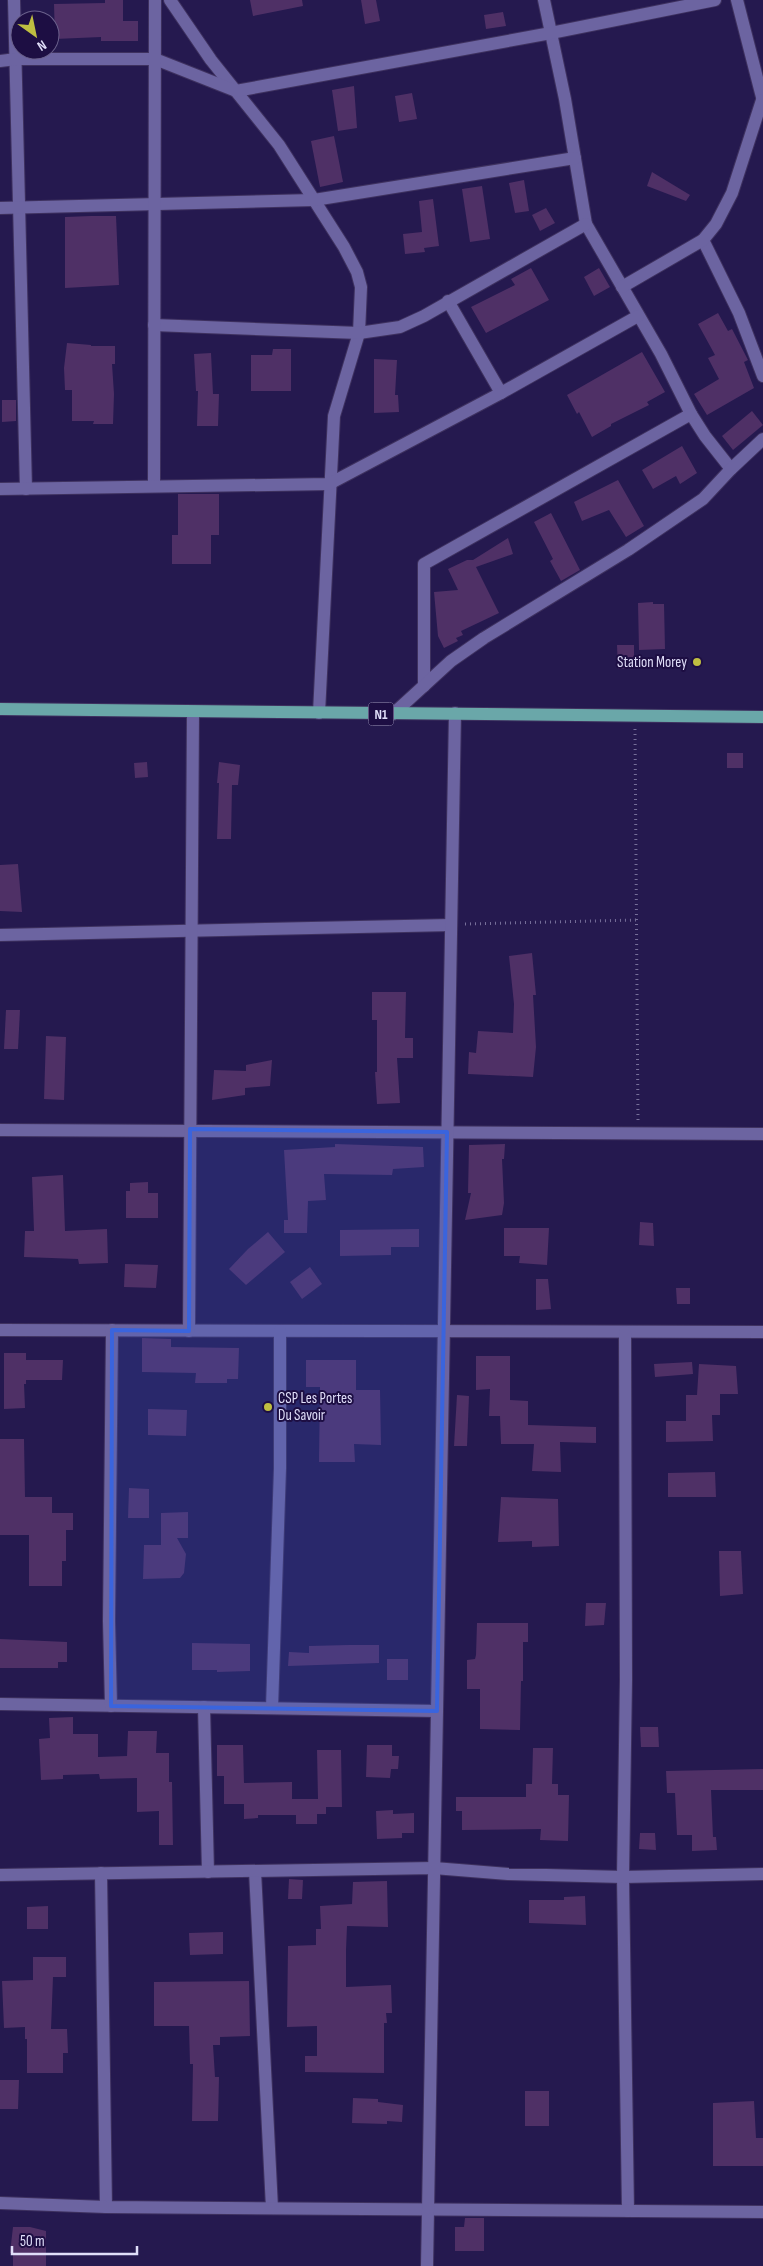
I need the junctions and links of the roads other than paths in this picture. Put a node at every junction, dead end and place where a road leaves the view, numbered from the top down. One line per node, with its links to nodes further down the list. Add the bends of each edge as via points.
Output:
1 (156, 0): 8 (street)
2 (170, 0): 10 (street)
3 (544, 0): 6 (street)
4 (715, 0): 6 (street)
5 (737, 0): 11 (street)
6 (551, 33): 10 (street); 12 (street)
7 (60, 58): 8 (street)
8 (155, 59): 10 (street); 14 (street)
9 (16, 60): 15 (street)
10 (236, 91): 13 (street, via 279,145)
11 (762, 101): 18 (street, via 725,209)
12 (575, 158): 13 (street); 17 (street)
13 (314, 200): 14 (street); 23 (street, via 357,272 361,287)
14 (155, 206): 15 (street); 22 (street)
15 (19, 207): 16 (street); 32 (street)
16 (0, 208)
17 (586, 224): 19 (street); 20 (street)
18 (703, 240): 19 (street); 24 (street, via 739,314)
19 (622, 287): 21 (street)
20 (448, 301): 23 (street, via 400,327); 25 (street)
21 (638, 316): 25 (street); 26 (street)
22 (154, 325): 23 (street); 30 (street)
23 (359, 333): 29 (street, via 334,416)
24 (763, 376)
25 (501, 393): 29 (street)
26 (691, 414): 28 (street); 33 (street, via 424,564)
27 (763, 438): 28 (street)
28 (731, 469): 33 (street, via 703,499 628,550 484,638 451,661)
29 (330, 484): 30 (street); 36 (street)
30 (154, 485): 32 (street)
31 (0, 489): 32 (street)
32 (26, 489)
33 (424, 686): 38 (street)
34 (0, 709): 35 (main road, N1)
35 (193, 712): 36 (main road, N1); 41 (street)
36 (318, 713): 38 (main road, N1)
37 (454, 713): 38 (main road, N1); 39 (main road, N1); 40 (street)
38 (393, 714)
39 (763, 717)
40 (451, 925): 41 (street); 45 (street)
41 (191, 930): 42 (street); 43 (street)
42 (0, 935)
43 (190, 1129): 44 (street); 45 (street); 49 (street)
44 (0, 1130)
45 (447, 1132): 46 (street); 51 (street)
46 (763, 1134)
47 (0, 1330): 48 (street)
48 (112, 1330): 49 (street); 55 (street)
49 (189, 1331): 50 (street)
50 (280, 1331): 51 (street); 57 (street, via 280,1468)
51 (444, 1331): 52 (street); 58 (street)
52 (625, 1332): 53 (street); 65 (street)
53 (763, 1332)
54 (0, 1704): 55 (street)
55 (111, 1706): 56 (street)
56 (204, 1707): 57 (street); 61 (street)
57 (272, 1708): 58 (street)
58 (437, 1711): 59 (street)
59 (434, 1868): 60 (street); 65 (street); 69 (street)
60 (255, 1871): 61 (street); 68 (street)
61 (208, 1872): 62 (street)
62 (101, 1873): 64 (street); 67 (street)
63 (763, 1874): 65 (street)
64 (0, 1875)
65 (623, 1877): 70 (street)
66 (0, 2203): 67 (street)
67 (106, 2207): 68 (street)
68 (272, 2208): 69 (street)
69 (428, 2209): 70 (street); 72 (street)
70 (628, 2211): 71 (street)
71 (763, 2212)
72 (427, 2266)

